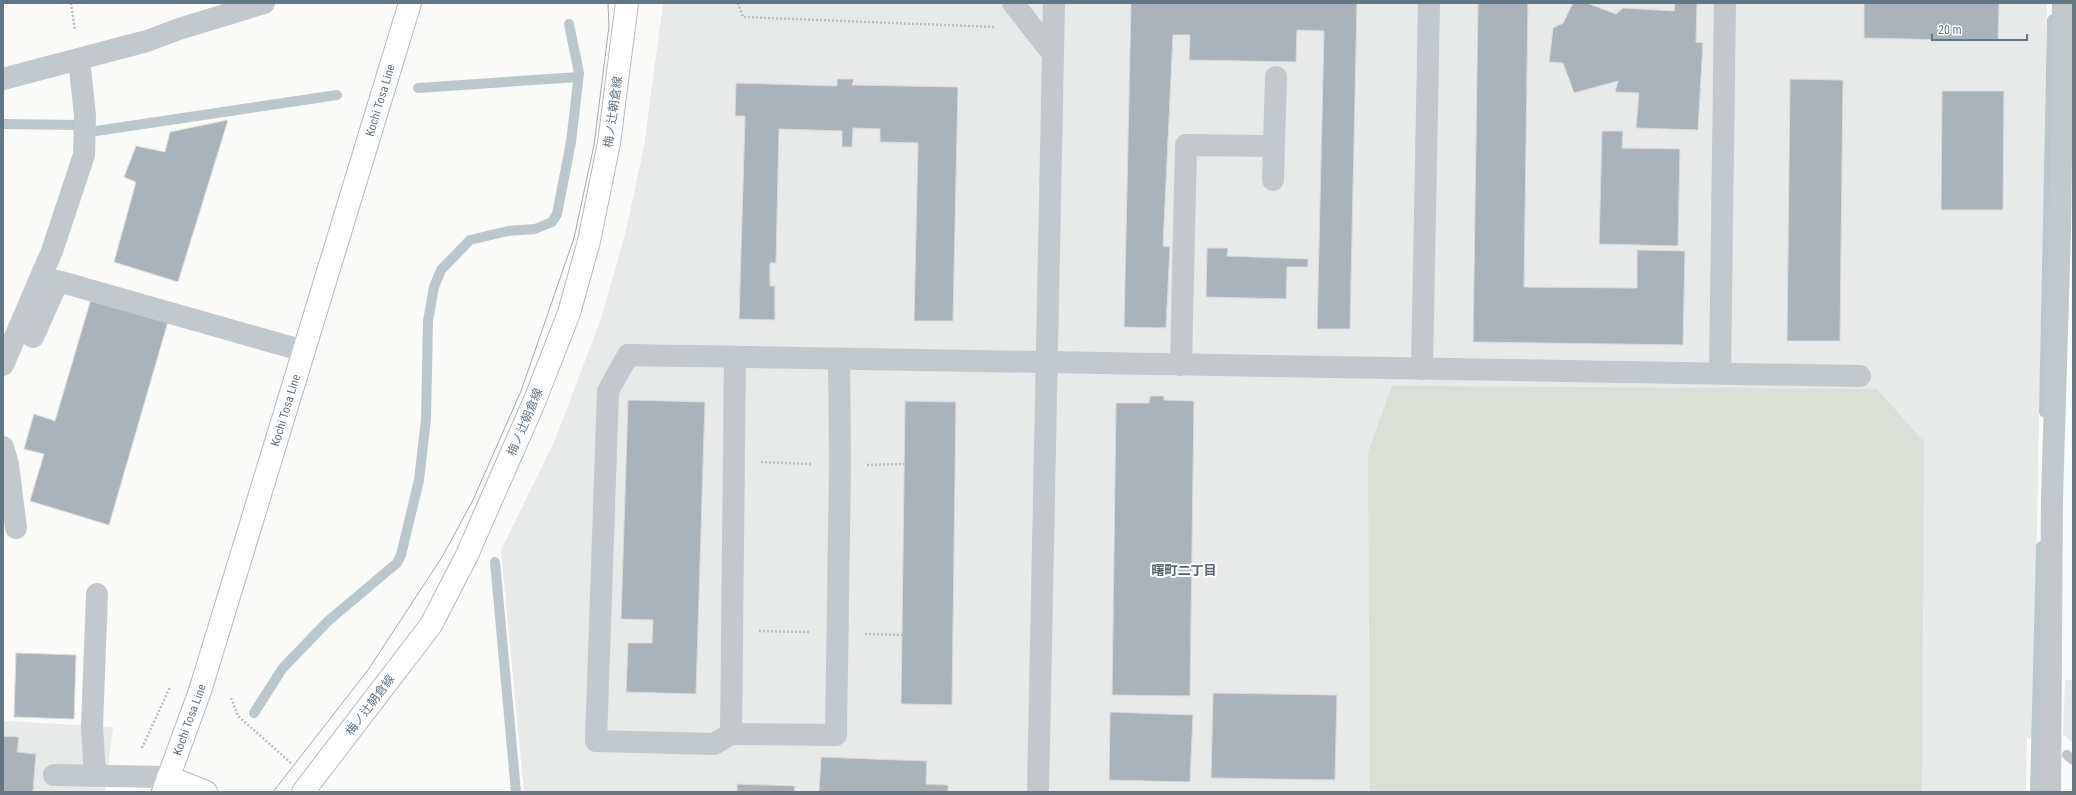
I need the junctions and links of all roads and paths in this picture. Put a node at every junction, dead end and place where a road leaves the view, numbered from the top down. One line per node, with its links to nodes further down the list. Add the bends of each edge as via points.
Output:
1 (264, 3): 12 (street, via 147,41)
2 (410, 3): 19 (main road, Kochi Tosa Line)
3 (627, 3): 38 (main road, 梅ノ辻朝倉線, via 609,143 589,241 569,313 535,400 467,555 432,625)
4 (738, 3): 10 (path, via 743,17 994,26)
5 (1013, 3): 11 (street)
6 (1054, 3): 11 (street)
7 (1429, 3): 25 (street)
8 (1725, 3): 26 (street)
9 (2064, 3): 17 (street)
10 (1000, 30)
11 (1052, 54): 22 (street)
12 (79, 59): 14 (street); 23 (street, via 85,116 84,155 52,251)
13 (1276, 77): 15 (street)
14 (3, 78)
15 (1274, 146): 16 (street); 24 (street, via 1186,145)
16 (1273, 180)
17 (2067, 230): 41 (street, via 2052,498)
18 (33, 337): 19 (street, via 58,281)
19 (304, 351): 37 (main road, Kochi Tosa Line, via 200,691)
20 (735, 357): 21 (street); 33 (street); 33 (street, via 628,355 608,391 596,741 714,744)
21 (839, 359): 22 (street); 33 (street, via 836,735)
22 (1047, 363): 24 (street); 40 (street)
23 (3, 365)
24 (1181, 365): 25 (street)
25 (1422, 369): 26 (street)
26 (1720, 373): 27 (street)
27 (1860, 376)
28 (3, 447): 29 (street, via 8,464)
29 (16, 528)
30 (97, 594): 35 (street, via 92,726)
31 (171, 685): 36 (path)
32 (231, 698): 38 (path, via 238,716)
33 (731, 734)
34 (54, 775): 35 (street)
35 (95, 776): 36 (street)
36 (130, 776): 37 (street)
37 (166, 784): 39 (main road)
38 (307, 788)
39 (206, 792)
40 (1038, 792)
41 (2050, 792)

